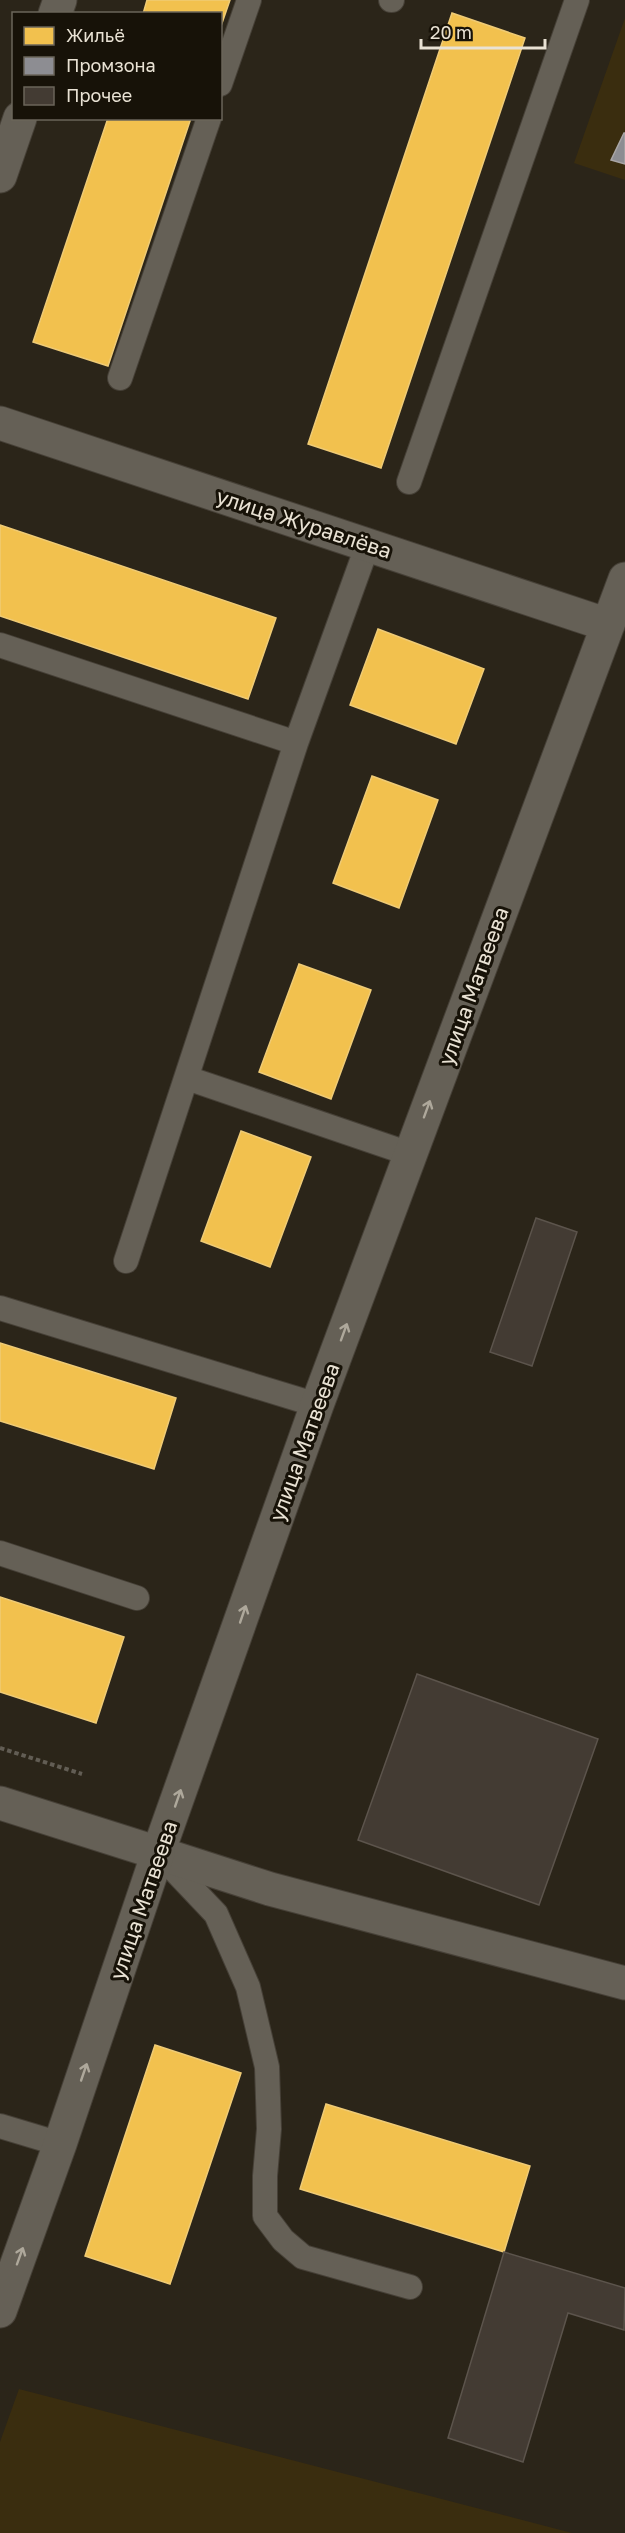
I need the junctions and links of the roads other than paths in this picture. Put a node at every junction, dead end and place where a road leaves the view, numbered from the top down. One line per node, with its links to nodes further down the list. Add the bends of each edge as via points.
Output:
1 (249, 0): 3 (lane)
2 (577, 0): 9 (lane)
3 (222, 78)
4 (19, 120): 6 (street)
5 (208, 120): 7 (lane)
6 (0, 176)
7 (120, 378)
8 (0, 423): 10 (street, улица Журавлёва)
9 (409, 483)
10 (368, 544): 12 (street, улица Журавлёва); 14 (lane)
11 (625, 579): 12 (street, улица Матвеева)
12 (616, 621): 16 (street, улица Матвеева, one-way to 12)
13 (0, 645): 14 (lane)
14 (296, 743): 15 (lane)
15 (187, 1078): 16 (lane); 17 (lane)
16 (410, 1154): 19 (street, улица Матвеева, one-way to 16)
17 (126, 1261)
18 (0, 1308): 19 (lane)
19 (317, 1405): 23 (street, улица Матвеева, one-way to 19)
20 (0, 1553): 21 (lane)
21 (137, 1598)
22 (0, 1803): 23 (street)
23 (158, 1853): 24 (street, via 270,1889); 26 (street, улица Матвеева, one-way to 23); 27 (lane, via 216,1914 248,1987 267,2067 265,2216 283,2240 303,2257)
24 (625, 1982)
25 (0, 2126): 26 (lane)
26 (60, 2144): 28 (street, улица Матвеева, one-way to 26)
27 (410, 2288)
28 (0, 2311)

